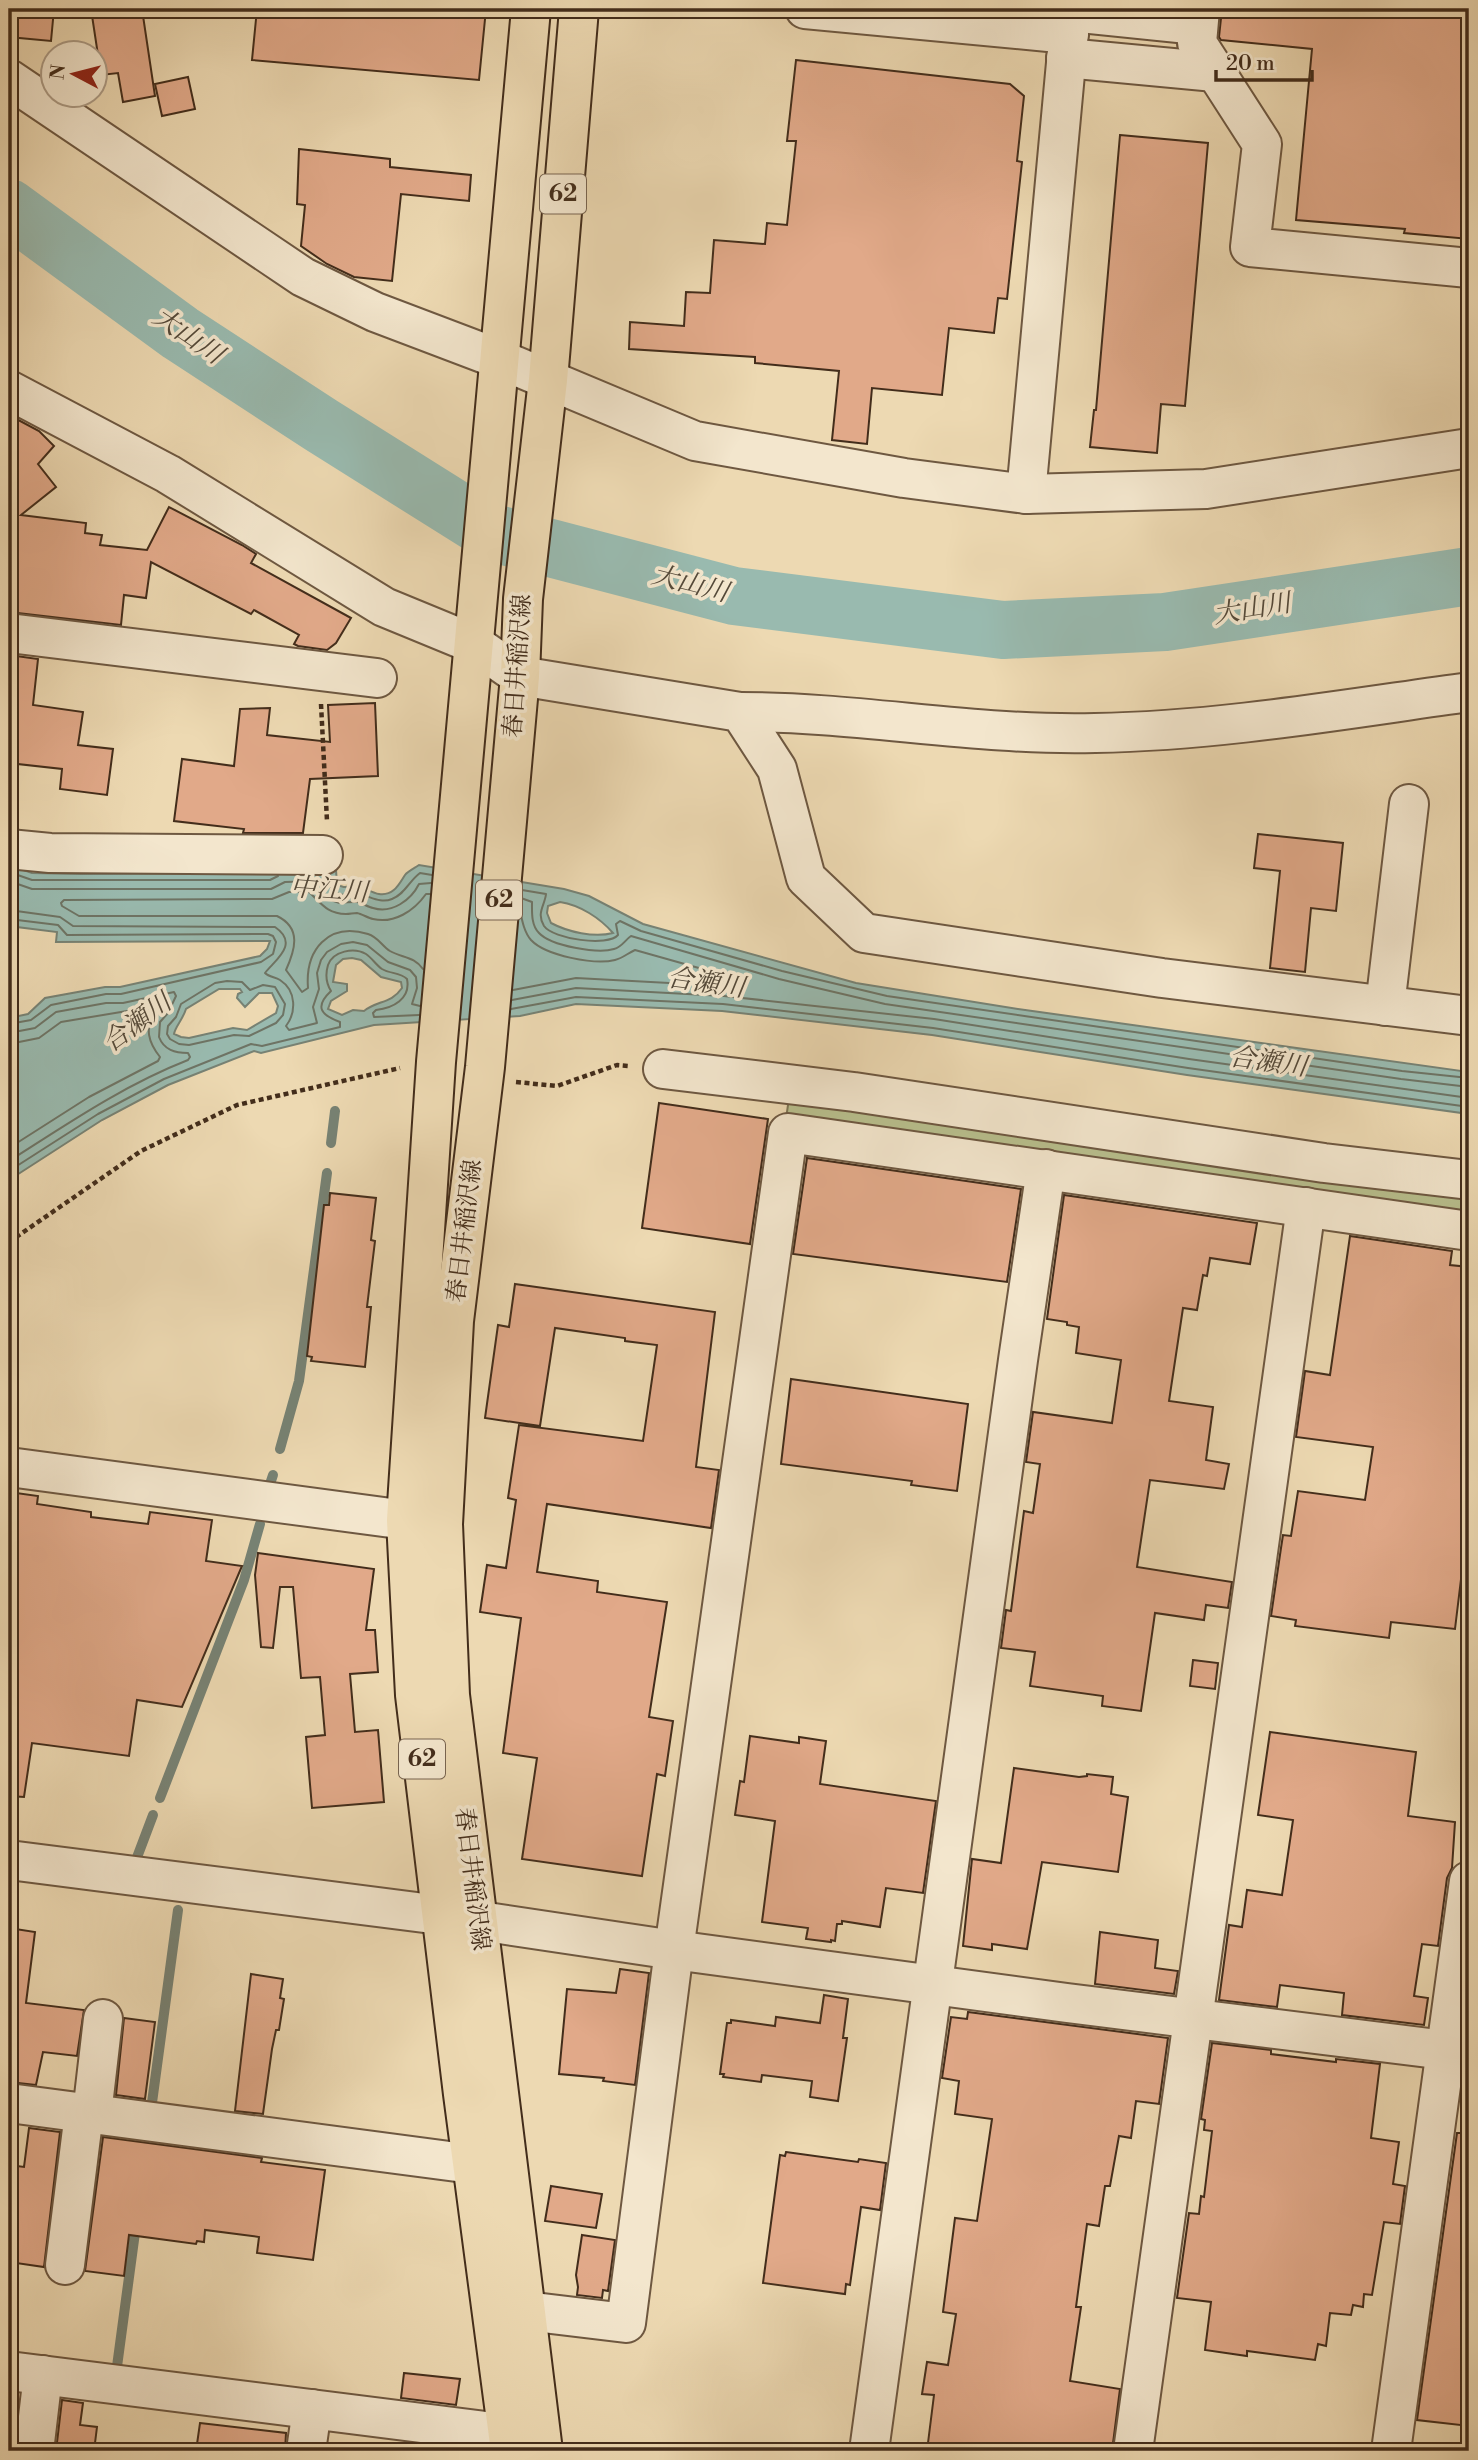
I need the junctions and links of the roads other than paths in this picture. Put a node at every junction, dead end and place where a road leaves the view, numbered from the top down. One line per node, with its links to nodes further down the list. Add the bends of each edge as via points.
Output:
1 (531, 9): 9 (main road, 春日井稲沢線 / 62)
2 (579, 9): 10 (main road, 春日井稲沢線 / 62)
3 (804, 9): 5 (street)
4 (1199, 17): 5 (street); 6 (street, via 1197,43)
5 (1069, 28): 6 (street); 13 (street)
6 (1215, 72): 8 (street, via 1262,144 1250,247)
7 (9, 79): 9 (street, via 303,277 375,312)
8 (1469, 268)
9 (499, 359): 10 (street); 15 (main road, 春日井稲沢線 / 62)
10 (548, 380): 13 (street, via 695,441); 16 (main road, 春日井稲沢線 / 62, via 523,599)
11 (9, 390): 15 (street, via 168,474 384,607)
12 (1469, 448): 13 (street, via 1206,489)
13 (1026, 494)
14 (9, 633): 17 (street)
15 (474, 644): 16 (street); 31 (main road, 春日井稲沢線 / 62, via 436,1068)
16 (520, 676): 19 (street); 35 (main road, 春日井稲沢線 / 62, via 484,1073 454,1321 443,1524 450,1695)
17 (377, 678)
18 (1469, 692): 19 (street, via 1240,723 1094,733)
19 (740, 712): 23 (street, via 777,769 806,878 864,933)
20 (1409, 804): 23 (street)
21 (9, 849): 22 (street)
22 (323, 855)
23 (1385, 1006): 24 (street)
24 (1469, 1016)
25 (663, 1069): 27 (street)
26 (1046, 1169): 28 (street); 36 (street, via 788,1133); 37 (street)
27 (1469, 1180)
28 (1306, 1207): 29 (street); 39 (street)
29 (1469, 1231)
30 (9, 1467): 31 (street)
31 (406, 1520): 34 (main road, 春日井稲沢線 / 62, via 415,1695)
32 (9, 1860): 34 (street)
33 (1469, 1881): 40 (street)
34 (440, 1915): 35 (street); 43 (main road, 春日井稲沢線 / 62)
35 (477, 1922): 36 (street); 45 (main road, 春日井稲沢線 / 62)
36 (674, 1950): 37 (street); 45 (street, via 626,2323)
37 (934, 1985): 39 (street); 52 (street)
38 (103, 2019): 42 (street)
39 (1194, 2019): 40 (street); 53 (street)
40 (1459, 2051): 54 (street)
41 (9, 2103): 42 (street)
42 (88, 2113): 43 (street); 44 (street)
43 (472, 2164): 48 (main road, 春日井稲沢線 / 62)
44 (65, 2265)
45 (526, 2311): 51 (main road, 春日井稲沢線 / 62)
46 (26, 2373): 47 (street); 49 (street)
47 (312, 2409): 48 (street); 50 (street)
48 (509, 2442)
49 (34, 2451)
50 (306, 2451)
51 (543, 2451)
52 (869, 2451)
53 (1133, 2451)
54 (1391, 2451)

